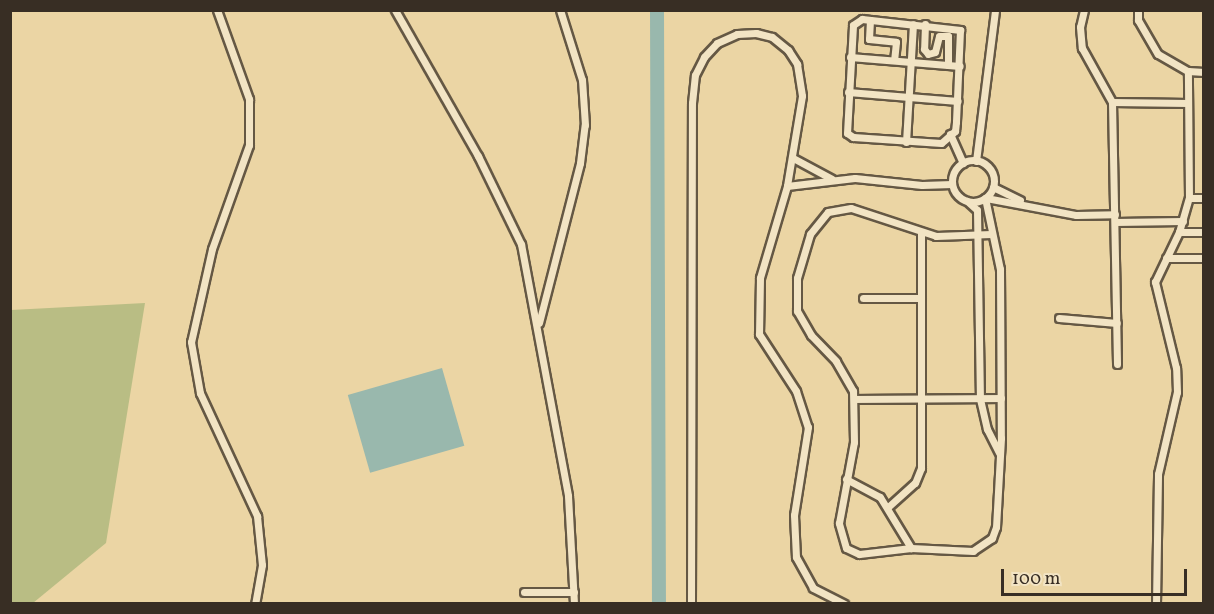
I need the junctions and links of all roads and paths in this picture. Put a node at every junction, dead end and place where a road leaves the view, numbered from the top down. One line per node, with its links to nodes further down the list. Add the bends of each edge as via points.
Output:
1 (217, 10): 61 (lane, via 249,99 249,145 212,249 191,342 200,393 257,516 262,565)
2 (395, 10): 49 (lane, via 510,215 522,244)
3 (560, 10): 49 (lane, via 582,80 585,125 580,163)
4 (995, 10): 25 (lane)
5 (1084, 10): 20 (lane, via 1080,27 1082,48)
6 (1138, 10): 15 (lane, via 1143,30 1158,54)
7 (870, 20): 8 (lane); 10 (lane, via 854,22); 11 (lane, via 869,39 896,42)
8 (913, 24): 9 (lane); 12 (lane)
9 (925, 24): 13 (lane, via 924,49 928,54 935,52 939,36 948,36); 14 (lane, via 960,30)
10 (850, 57): 11 (lane); 17 (lane)
11 (894, 60): 12 (lane)
12 (911, 62): 13 (lane); 18 (lane)
13 (948, 66): 14 (lane)
14 (960, 66): 19 (lane)
15 (1188, 72): 16 (lane); 21 (lane)
16 (1203, 72)
17 (848, 92): 18 (lane); 23 (lane, via 845,128 849,135)
18 (909, 97): 19 (lane); 23 (lane)
19 (958, 101): 22 (lane, via 956,127)
20 (1112, 102): 21 (lane); 36 (lane)
21 (1188, 103): 32 (lane)
22 (950, 134): 23 (lane, via 937,145); 26 (lane)
23 (906, 142)
24 (792, 158): 27 (lane); 29 (lane); 63 (lane, via 802,96 797,64 772,37 737,34 717,43 695,75 692,103)
25 (976, 161): 26 (lane); 30 (lane, via 990,170)
26 (963, 164): 28 (lane, via 954,172)
27 (832, 179): 28 (lane); 29 (lane)
28 (952, 184): 34 (lane)
29 (787, 186): 64 (lane, via 760,278 759,334 796,391 808,427 794,515 796,557 813,588)
30 (993, 187): 31 (lane); 35 (lane)
31 (985, 198): 34 (lane); 35 (lane); 41 (lane)
32 (1189, 198): 33 (lane); 37 (lane)
33 (1203, 198)
34 (967, 201): 42 (lane, via 977,210)
35 (1028, 204): 36 (lane, via 1076,216)
36 (1115, 218): 37 (lane); 48 (lane)
37 (1183, 221): 39 (lane)
38 (921, 232): 42 (lane); 46 (lane); 52 (lane, via 864,209 839,208 828,212 810,234 797,278 797,311 836,361)
39 (1179, 232): 40 (lane); 43 (lane)
40 (1203, 232)
41 (991, 234): 42 (lane); 51 (lane, via 1000,269)
42 (979, 235): 54 (lane)
43 (1166, 258): 44 (lane); 65 (lane, via 1155,282 1155,297 1176,368 1177,392 1158,474)
44 (1203, 258)
45 (863, 298): 46 (lane)
46 (921, 298): 53 (lane)
47 (1059, 318): 48 (lane)
48 (1117, 323): 50 (lane)
49 (538, 327): 60 (lane, via 568,496)
50 (1117, 364)
51 (1000, 398): 54 (lane); 55 (lane)
52 (855, 399): 53 (lane); 56 (lane, via 854,442)
53 (921, 399): 54 (lane); 57 (lane, via 921,468 915,483)
54 (980, 399): 55 (lane, via 987,429)
55 (999, 453): 58 (lane, via 999,510 992,538 973,551)
56 (846, 479): 57 (lane, via 864,486); 58 (lane, via 839,523 846,548 875,555)
57 (888, 507): 58 (lane)
58 (911, 548)
59 (524, 592): 60 (lane)
60 (574, 592): 62 (lane)
61 (255, 603)
62 (574, 603)
63 (692, 603)
64 (844, 603)
65 (1156, 603)

